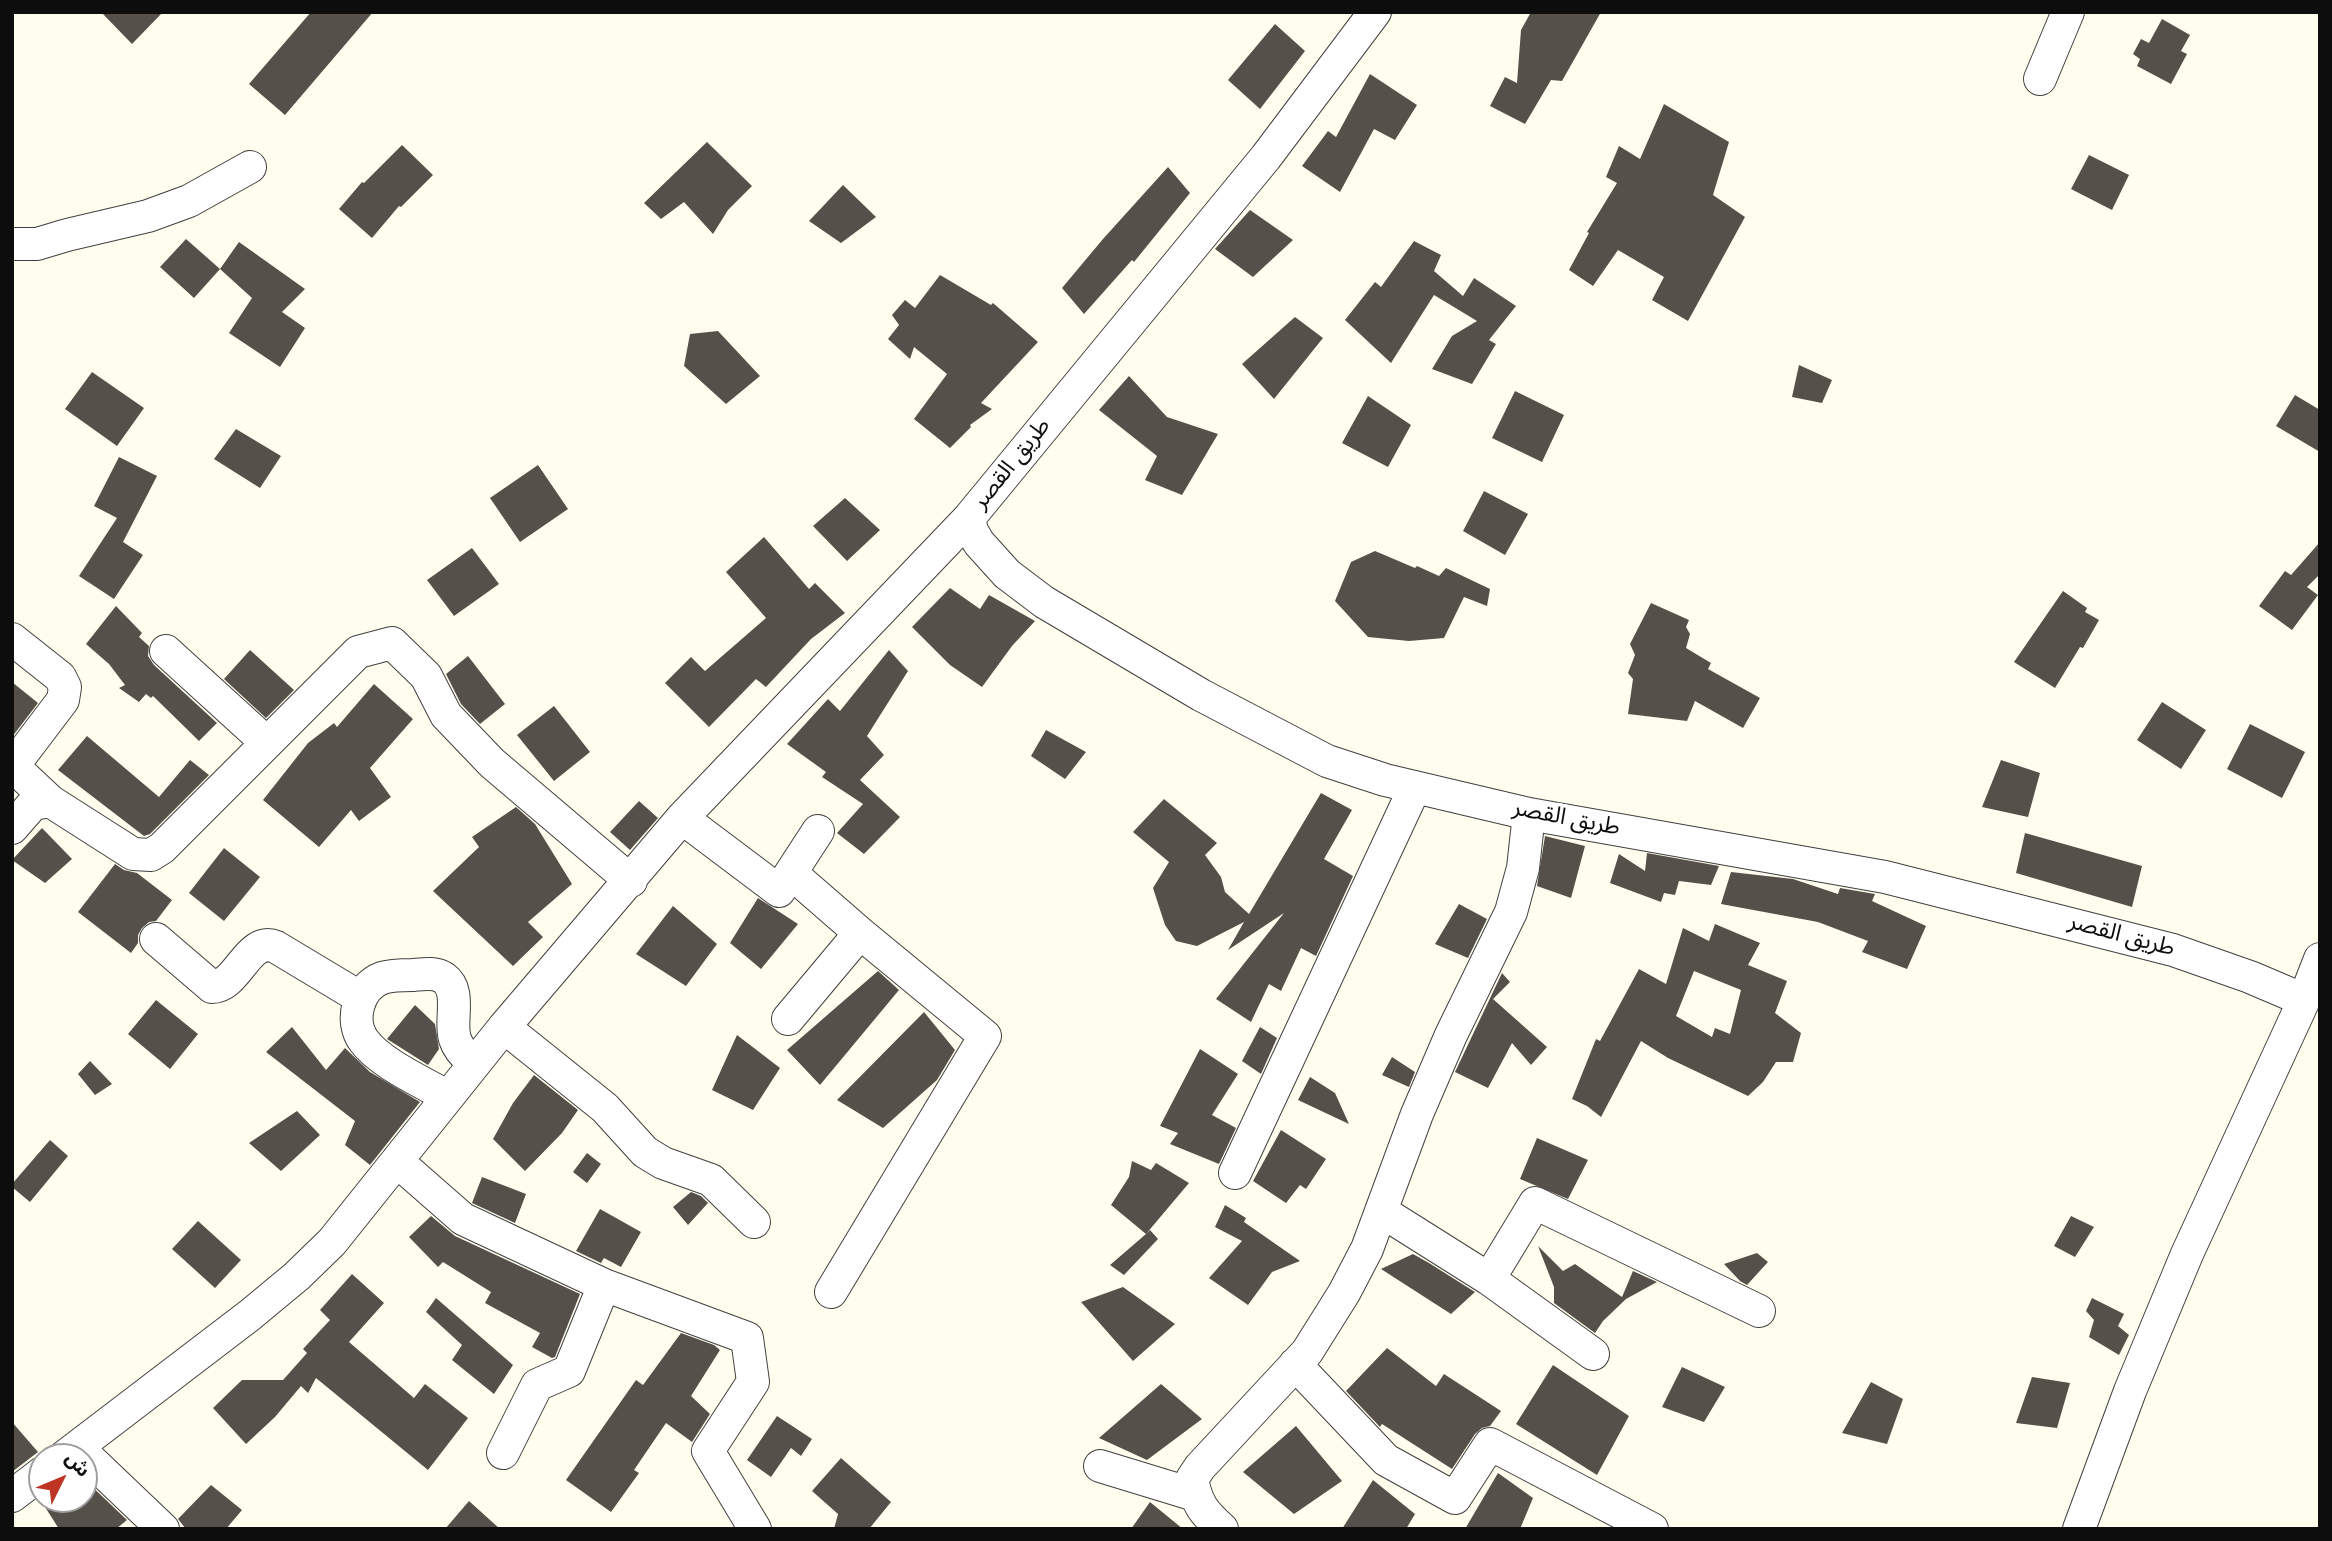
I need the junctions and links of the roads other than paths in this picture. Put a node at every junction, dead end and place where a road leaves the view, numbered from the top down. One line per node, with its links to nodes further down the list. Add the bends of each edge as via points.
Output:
1 (1376, 12): 6 (street, طريق القصر, via 1266,157)
2 (2068, 12): 3 (street)
3 (2040, 79)
4 (250, 167): 5 (street, via 189,201 148,216 37,244)
5 (12, 244)
6 (969, 518): 10 (street, طريق القصر, via 979,543 1007,574 1044,602 1201,695 1327,761); 13 (street)
7 (12, 639): 11 (street, via 60,677 65,687 63,701 16,762 17,770)
8 (166, 651): 9 (street)
9 (267, 744): 11 (street, via 152,855 133,854); 17 (street, via 358,652 392,643 426,676 446,715 492,763)
10 (1415, 787): 12 (street, طريق القصر); 28 (street)
11 (50, 801): 14 (street, via 33,804)
12 (1529, 814): 22 (street, طريق القصر, via 1885,877 2173,950); 29 (street, via 1511,912 1451,1035)
13 (682, 818): 16 (street, via 779,891); 17 (street)
14 (12, 828)
15 (818, 831): 16 (street)
16 (791, 873): 18 (street)
17 (631, 881): 24 (street)
18 (860, 933): 23 (street); 33 (street, via 985,1036)
19 (156, 939): 21 (street, via 212,987 225,984 266,944)
20 (2320, 959): 22 (street)
21 (361, 998): 25 (street, via 373,983 389,976 443,977 453,991 457,1045); 26 (street, via 357,1018 365,1043)
22 (2304, 1000): 48 (street, via 2187,1254)
23 (788, 1019)
24 (503, 1027): 25 (street); 30 (street, via 596,1101 645,1152 711,1180)
25 (474, 1064): 26 (street)
26 (448, 1097): 27 (street)
27 (398, 1162): 32 (street, via 463,1219); 37 (street, via 332,1242 297,1276)
28 (1235, 1173)
29 (1381, 1211): 31 (street); 36 (street, via 1344,1293)
30 (754, 1222)
31 (1489, 1279): 34 (street, via 1535,1203); 35 (street)
32 (604, 1285): 38 (street, via 569,1371 537,1385); 45 (street, via 747,1338 754,1382 708,1451)
33 (831, 1292)
34 (1759, 1311)
35 (1594, 1353)
36 (1295, 1364): 42 (street, via 1200,1467 1192,1479); 47 (street, via 1386,1460 1455,1498 1490,1444)
37 (82, 1443)
38 (503, 1453)
39 (1100, 1466): 42 (street)
40 (98, 1475): 44 (street)
41 (28, 1484): 43 (street)
42 (1195, 1495): 46 (street, via 1204,1513)
43 (12, 1496)
44 (163, 1529)
45 (755, 1529)
46 (1222, 1529)
47 (1652, 1529)
48 (2079, 1529)

